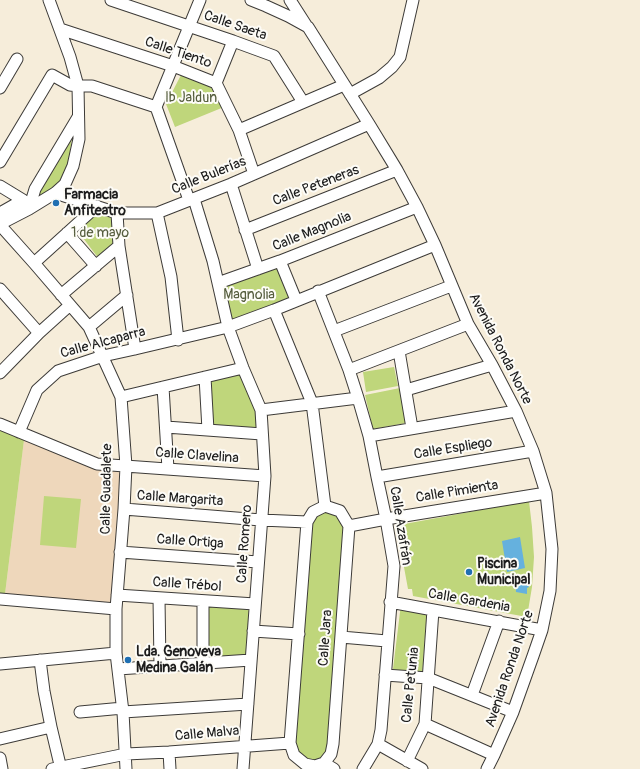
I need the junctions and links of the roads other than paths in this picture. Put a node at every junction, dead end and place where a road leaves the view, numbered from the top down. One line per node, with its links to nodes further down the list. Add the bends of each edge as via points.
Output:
1 (49, 0): 9 (street)
2 (111, 0): 7 (street, Calle Saeta)
3 (200, 0): 7 (street)
4 (251, 0): 8 (street, Avenida Ronda Norte)
5 (290, 0): 8 (street)
6 (413, 0): 16 (street, via 400,58 379,78)
7 (189, 26): 10 (street, Calle Saeta); 12 (street)
8 (308, 27): 16 (street, Avenida Ronda Norte)
9 (60, 29): 12 (street, Calle Tiento); 14 (street)
10 (233, 41): 13 (street); 17 (street, Calle Saeta, via 274,56)
11 (17, 59): 15 (street)
12 (173, 66): 13 (street, Calle Tiento); 18 (street)
13 (216, 83): 21 (street, Calle Tiento)
14 (78, 86): 18 (street, via 92,86); 19 (street); 22 (street, via 70,85 52,75)
15 (0, 88)
16 (347, 89): 17 (street); 20 (street, Avenida Ronda Norte)
17 (304, 102): 21 (street)
18 (156, 107): 28 (street, Calle Romero)
19 (78, 117): 27 (street, via 79,139 73,166 65,184); 29 (street)
20 (369, 124): 23 (street, Avenida Ronda Norte); 24 (street, Calle Bulerías)
21 (239, 130): 24 (street, Calle Tiento)
22 (0, 162)
23 (397, 170): 31 (street, Avenida Ronda Norte); 36 (street, Calle Peteneras)
24 (254, 174): 25 (street, Calle Bulerías)
25 (231, 184): 28 (street, Calle Bulerías); 36 (street)
26 (0, 186): 29 (street)
27 (55, 193): 29 (street); 30 (street, Calle Bulerías)
28 (191, 200): 34 (street, Calle Bulerías); 44 (street, Calle Romero, via 213,261)
29 (26, 205): 32 (street); 35 (street)
30 (97, 206): 33 (street, Calle Bulerías); 37 (street)
31 (417, 207): 38 (street, Avenida Ronda Norte); 40 (street, Calle Magnolia)
32 (0, 213)
33 (117, 213): 34 (street, Calle Bulerías); 39 (street)
34 (157, 213): 58 (street, via 171,277)
35 (0, 225): 41 (street, Calle Guadalete)
36 (245, 230): 43 (street)
37 (67, 233): 41 (street); 42 (street)
38 (435, 245): 45 (street, Avenida Ronda Norte); 47 (street, Calle Alcaparra)
39 (119, 246): 42 (street); 49 (street)
40 (280, 261): 43 (street, Calle Magnolia); 50 (street)
41 (34, 263): 48 (street, Calle Guadalete)
42 (96, 266): 48 (street)
43 (258, 269): 44 (street, Calle Magnolia)
44 (218, 283): 55 (street, Calle Romero)
45 (452, 286): 53 (street, Avenida Ronda Norte); 56 (street)
46 (0, 289): 57 (street)
47 (318, 291): 50 (street, Calle Alcaparra); 56 (street, Calle Azafrán)
48 (61, 295): 51 (street, Calle Guadalete)
49 (127, 295): 54 (street); 59 (street)
50 (296, 300): 52 (street, Calle Alcaparra)
51 (70, 305): 54 (street, Calle Guadalete); 57 (street)
52 (274, 310): 55 (street, Calle Alcaparra); 71 (street)
53 (468, 324): 60 (street); 62 (street, Avenida Ronda Norte)
54 (88, 326): 61 (street, Calle Guadalete)
55 (228, 327): 58 (street, Calle Alcaparra); 63 (street, Calle Romero)
56 (334, 331): 64 (street, Calle Azafrán)
57 (39, 333): 65 (street)
58 (178, 340): 59 (street, Calle Alcaparra)
59 (135, 350): 61 (street, Calle Alcaparra)
60 (399, 351): 64 (street); 68 (street)
61 (102, 356): 69 (street, Calle Guadalete); 78 (street, Calle Alcaparra, via 58,370 37,390)
62 (492, 366): 68 (street); 73 (street, Avenida Ronda Norte)
63 (243, 368): 66 (street); 72 (street, Calle Romero)
64 (349, 370): 70 (street, Calle Azafrán)
65 (0, 373)
66 (205, 377): 67 (street); 77 (street)
67 (163, 387): 69 (street); 75 (street)
68 (406, 390): 76 (street)
69 (121, 397): 82 (street, Calle Guadalete)
70 (358, 398): 71 (street); 80 (street, Calle Azafrán)
71 (312, 404): 72 (street); 87 (street)
72 (261, 410): 79 (street, Calle Romero)
73 (516, 411): 76 (street); 81 (street, Avenida Ronda Norte)
74 (0, 424): 78 (street, Calle Clavelina)
75 (166, 427): 77 (street); 83 (street)
76 (412, 428): 80 (street)
77 (208, 430): 79 (street)
78 (19, 432): 82 (street, Calle Clavelina, via 97,464)
79 (262, 434): 84 (street, Calle Romero)
80 (369, 436): 85 (street, Calle Azafrán)
81 (533, 451): 85 (street, Calle Espliego); 86 (street, Avenida Ronda Norte)
82 (126, 466): 83 (street, Calle Clavelina); 88 (street, Calle Guadalete)
83 (168, 469): 84 (street, Calle Clavelina)
84 (265, 476): 90 (street, Calle Romero)
85 (378, 477): 89 (street, Calle Azafrán)
86 (546, 493): 89 (street, Calle Pimienta); 104 (street, Avenida Ronda Norte, via 552,549 550,591)
87 (325, 506): 91 (street, via 313,512); 92 (street, via 340,511)
88 (124, 510): 90 (street, Calle Margarita); 93 (street, Calle Guadalete)
89 (386, 519): 92 (street, Calle Pimienta); 99 (street, Calle Azafrán, via 394,566)
90 (261, 520): 91 (street, Calle Margarita); 94 (street, Calle Romero)
91 (307, 522): 106 (street, Calle Jara)
92 (349, 526): 107 (street, Calle Jara)
93 (120, 552): 94 (street, Calle Ortiga); 95 (street, Calle Guadalete)
94 (258, 562): 100 (street, Calle Romero)
95 (117, 595): 96 (street, Calle Trébol); 101 (street, Calle Guadalete)
96 (159, 598): 98 (street, Calle Trébol); 114 (street)
97 (0, 599): 101 (street)
98 (203, 601): 100 (street, Calle Trébol); 112 (street)
99 (390, 602): 102 (street, Calle Gardenia); 108 (street, Calle Azafrán)
100 (255, 604): 105 (street, Calle Romero)
101 (116, 609): 109 (street, Calle Guadalete)
102 (432, 610): 103 (street, Calle Gardenia); 117 (street, Calle Petunia)
103 (499, 621): 104 (street, Calle Gardenia); 118 (street)
104 (542, 630): 122 (street, Avenida Ronda Norte)
105 (253, 632): 106 (street); 111 (street, Calle Romero)
106 (299, 634): 126 (street, Calle Jara)
107 (341, 637): 108 (street); 134 (street, Calle Jara, via 333,744 331,754)
108 (387, 641): 116 (street, Calle Azafrán)
109 (116, 653): 110 (street); 115 (street, Calle Guadalete)
110 (40, 660): 113 (street); 124 (street)
111 (251, 660): 112 (street); 119 (street, Calle Romero)
112 (203, 663): 114 (street)
113 (0, 664)
114 (160, 666): 115 (street)
115 (118, 669): 120 (street, Calle Guadalete)
116 (385, 675): 117 (street); 127 (street, Calle Azafrán)
117 (428, 678): 118 (street); 123 (street, Calle Petunia)
118 (472, 695): 122 (street)
119 (248, 704): 120 (street); 128 (street, Calle Romero)
120 (123, 710): 121 (street); 130 (street, Calle Guadalete)
121 (80, 712)
122 (513, 712): 131 (street, Avenida Ronda Norte)
123 (425, 724): 131 (street); 133 (street, Calle Petunia)
124 (51, 727): 125 (street); 136 (street)
125 (0, 739)
126 (290, 743): 128 (street, Calle Malva); 135 (street, via 294,755)
127 (378, 744): 133 (street); 142 (street, Calle Azafrán)
128 (245, 746): 129 (street, Calle Malva); 140 (street, Calle Romero)
129 (169, 752): 130 (street, Calle Malva); 139 (street)
130 (126, 754): 136 (street, Calle Malva); 138 (street, Calle Guadalete)
131 (494, 755): 144 (street, Avenida Ronda Norte)
132 (0, 758): 137 (street)
133 (407, 761): 143 (street)
134 (324, 763): 135 (street); 141 (street)
135 (304, 766)
136 (58, 768)
137 (2, 769)
138 (126, 769)
139 (170, 769)
140 (244, 769)
141 (334, 769)
142 (362, 769)
143 (422, 769)
144 (486, 769)

